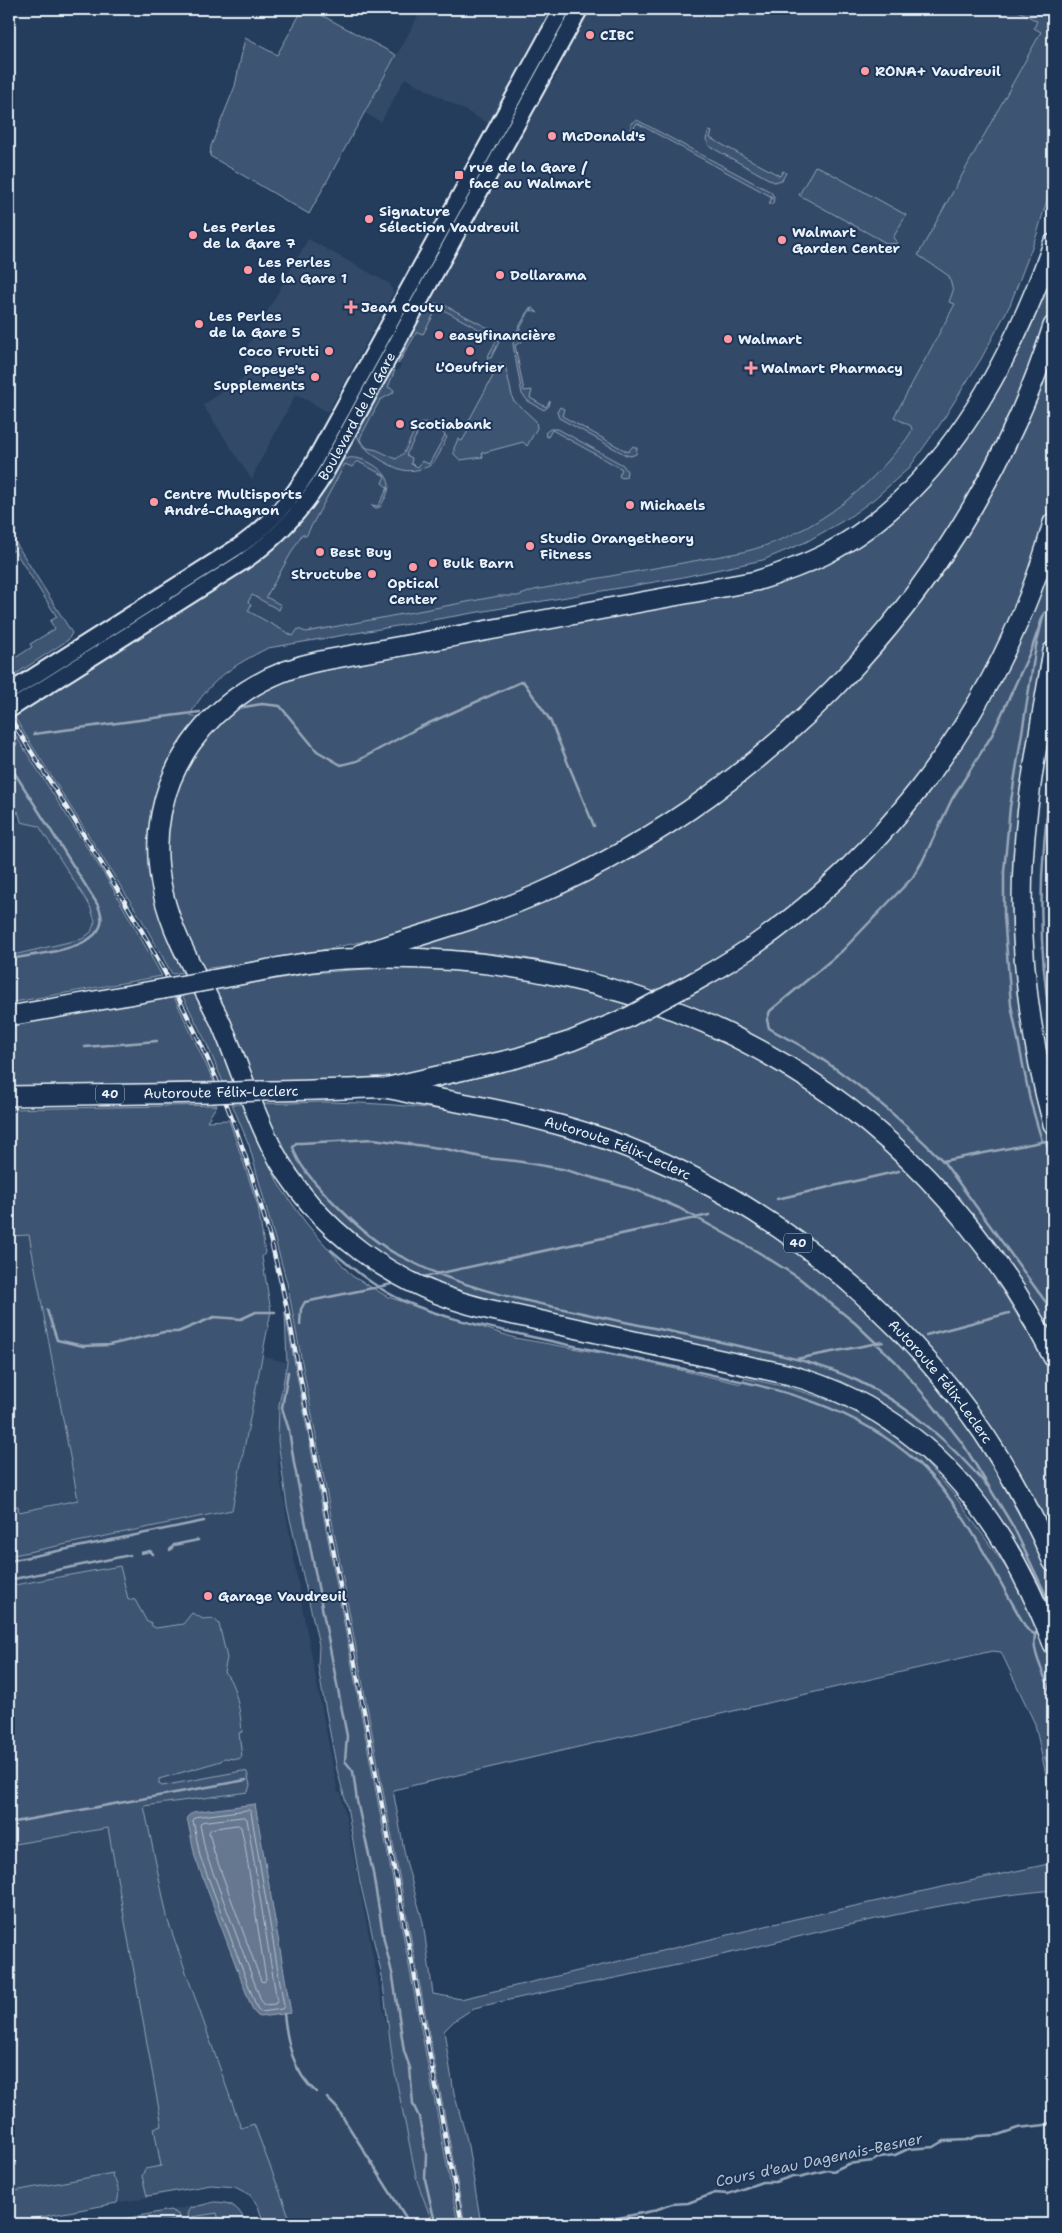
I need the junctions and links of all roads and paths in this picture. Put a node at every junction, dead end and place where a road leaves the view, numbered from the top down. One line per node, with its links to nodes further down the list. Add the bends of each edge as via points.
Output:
1 (562, 9): 7 (main road, Boulevard de la Gare, via 313,463 290,499 246,541)
2 (580, 9): 8 (main road, Boulevard de la Gare, via 351,428 307,502 285,528 252,556)
3 (1053, 244): 16 (highway, via 1016,335 968,418 918,482 895,506 858,534 810,562 756,581 320,661 276,674 233,698 192,740 167,792 158,850 160,882 171,920 223,1030 272,1147 310,1203 351,1244 393,1273 447,1299 790,1375 836,1391 870,1408 920,1442 968,1490 1018,1570)
4 (1053, 326): 9 (highway, via 1014,428 950,542 868,652 776,744 692,809 644,840 579,875 480,917)
5 (1053, 523): 11 (highway, bridge, via 1032,588 999,662 960,729 918,789 870,845 819,894 763,939 694,982 627,1018 517,1058)
6 (1053, 651): 13 (highway, via 1027,817 1022,904 1032,1031)
7 (9, 692)
8 (9, 710)
9 (343, 959): 10 (highway, bridge); 14 (highway, via 461,961 559,975 638,996 682,1012 762,1051 848,1108 927,1178 998,1265 1025,1305)
10 (9, 1016)
11 (384, 1088): 12 (highway, Autoroute Félix-Leclerc / 40, bridge); 15 (highway, Autoroute Félix-Leclerc / 40, via 507,1111 606,1140 690,1176 784,1232 854,1287 938,1373 1008,1473)
12 (9, 1096)
13 (1053, 1124)
14 (1053, 1357)
15 (1053, 1562)
16 (1053, 1644)

